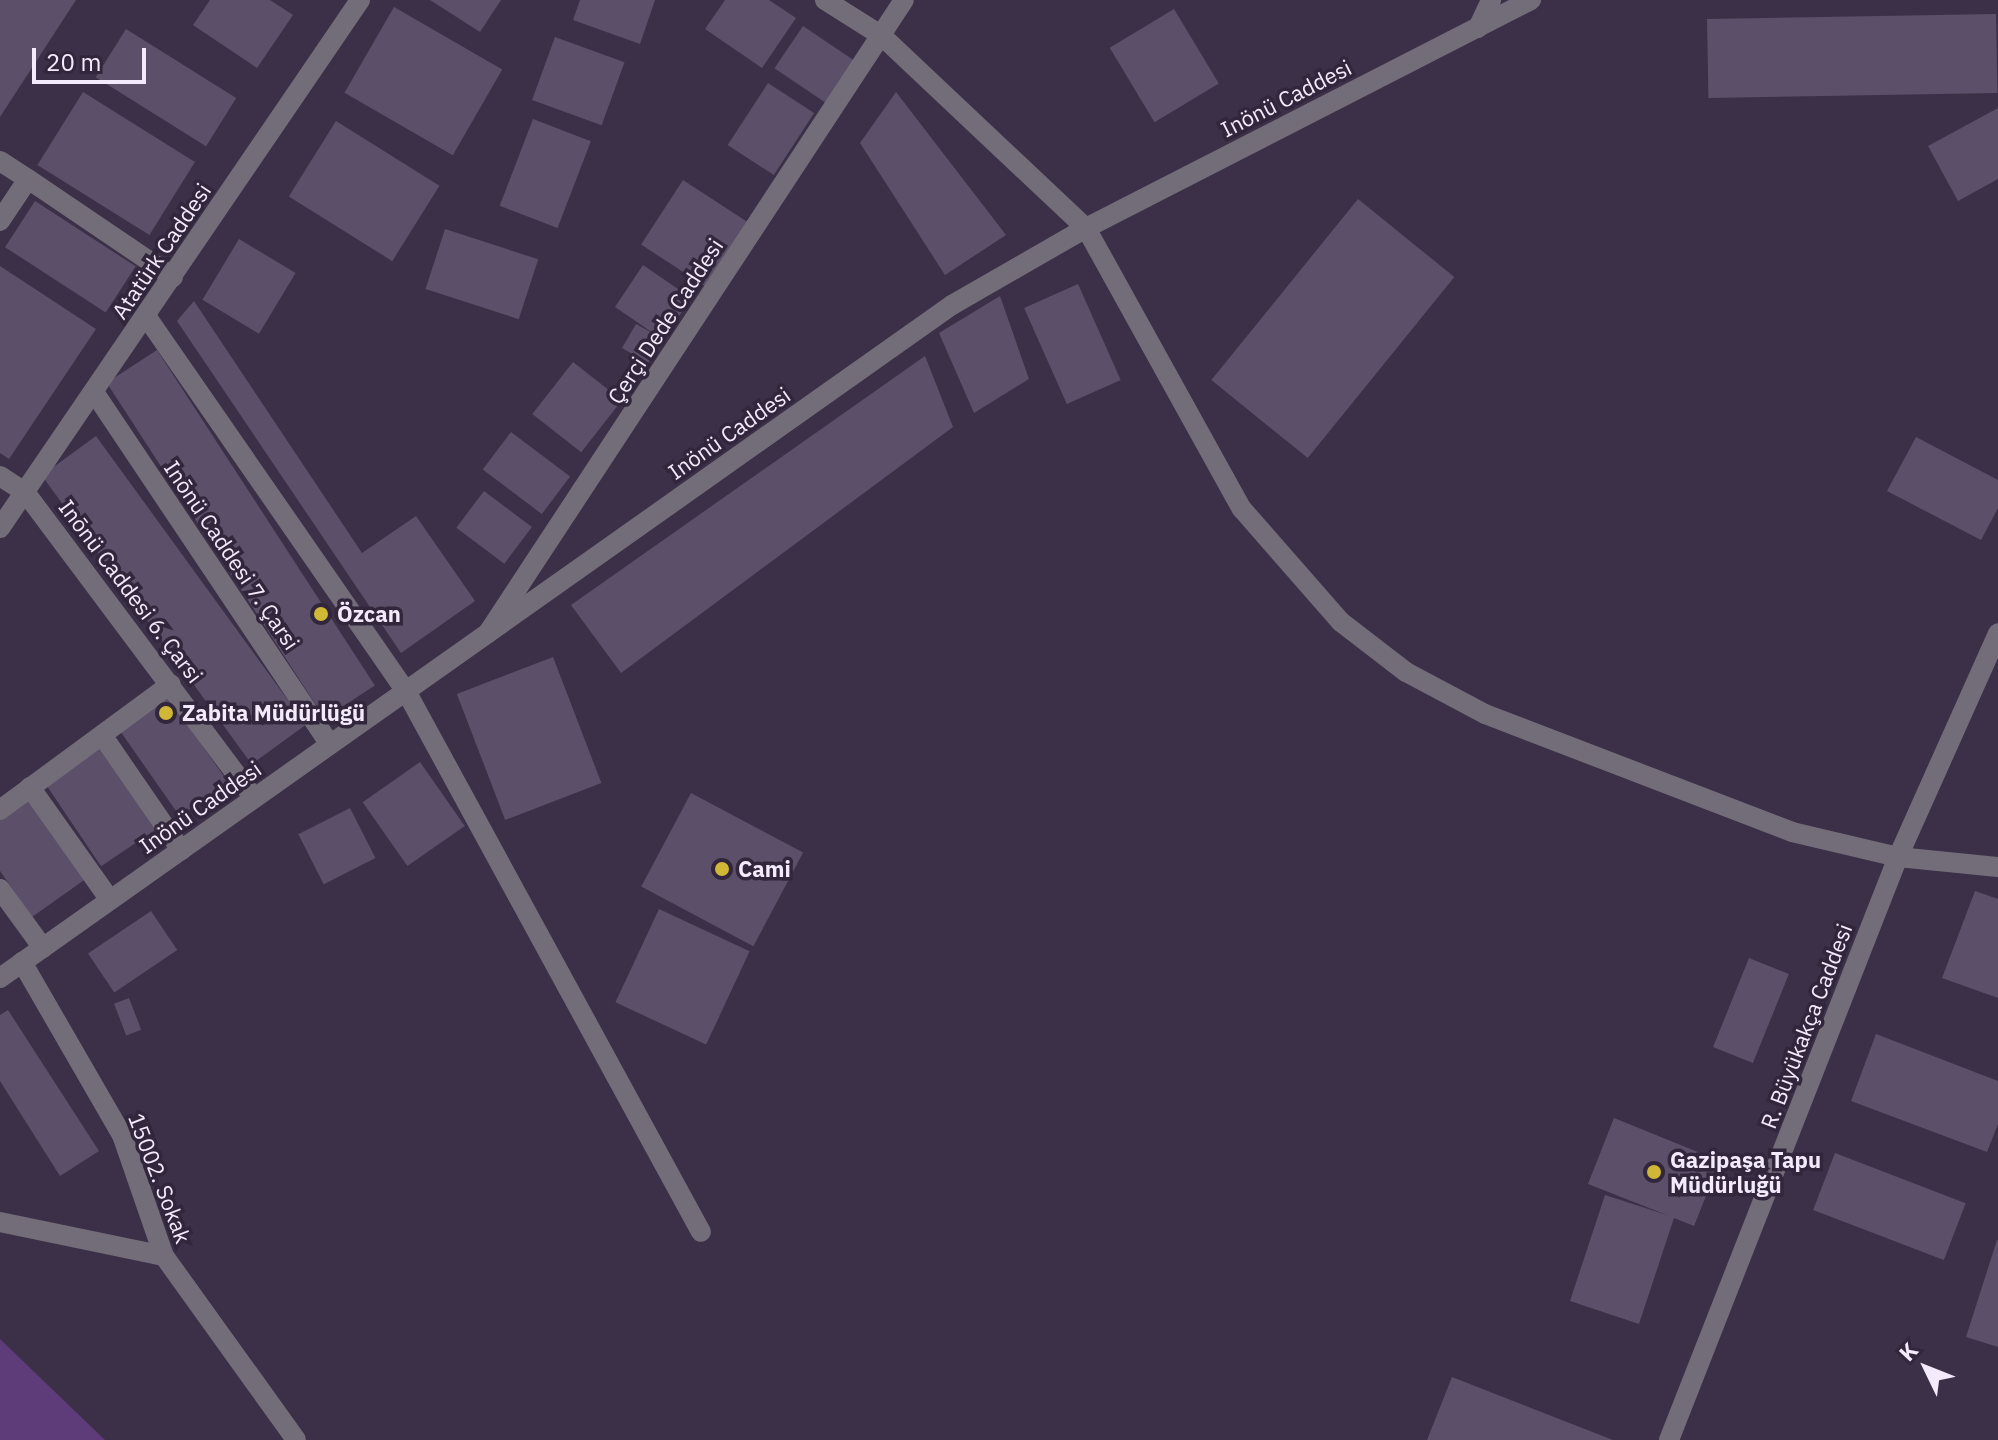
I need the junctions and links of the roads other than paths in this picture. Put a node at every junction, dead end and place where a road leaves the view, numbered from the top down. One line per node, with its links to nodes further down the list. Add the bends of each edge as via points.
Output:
1 (360, 0): 12 (street, Atatürk Caddesi)
2 (825, 0): 7 (street)
3 (904, 0): 7 (street, Çerçi Dede Caddesi)
4 (1491, 0): 6 (street)
5 (1531, 0): 6 (street, Inönü Caddesi)
6 (1478, 28): 11 (street, Inönü Caddesi)
7 (882, 36): 11 (street); 18 (street, Çerçi Dede Caddesi)
8 (0, 161): 9 (street)
9 (28, 179): 10 (street); 12 (street)
10 (0, 221)
11 (1086, 228): 18 (street, Inönü Caddesi, via 952,305); 28 (street, via 1242,509 1288,569 1352,631 1406,672 1485,714 1684,795)
12 (173, 277): 13 (street, Atatürk Caddesi)
13 (146, 316): 14 (street, Atatürk Caddesi); 21 (street)
14 (94, 392): 16 (street, Atatürk Caddesi); 23 (street, Inōnü Caddesi 7. Çarsi)
15 (0, 476): 16 (street)
16 (25, 492): 17 (street, Atatürk Caddesi); 20 (street, Inōnü Caddesi 6. Çarsi)
17 (0, 528)
18 (488, 633): 21 (street, Inönü Caddesi)
19 (1998, 633): 28 (street, R. Büyükakça Caddesi)
20 (171, 684): 22 (street); 25 (street, Inōnü Caddesi 6. Çarsi)
21 (406, 691): 23 (street, Inönü Caddesi); 36 (street)
22 (102, 735): 24 (street); 27 (street)
23 (330, 744): 25 (street, Inönü Caddesi)
24 (30, 787): 26 (street); 31 (street)
25 (254, 798): 27 (street, Inönü Caddesi)
26 (0, 810)
27 (181, 850): 31 (street, Inönü Caddesi)
28 (1898, 857): 29 (street); 39 (street, R. Büyükakça Caddesi)
29 (1998, 867)
30 (0, 889): 32 (street)
31 (110, 900): 32 (street, Inönü Caddesi)
32 (43, 948): 33 (street, Inönü Caddesi)
33 (22, 962): 34 (street, Inönü Caddesi); 37 (street, 15002. Sokak, via 122,1135)
34 (0, 978)
35 (0, 1222): 37 (street)
36 (701, 1232)
37 (164, 1256): 38 (street, 15002. Sokak)
38 (296, 1440)
39 (1669, 1440)

